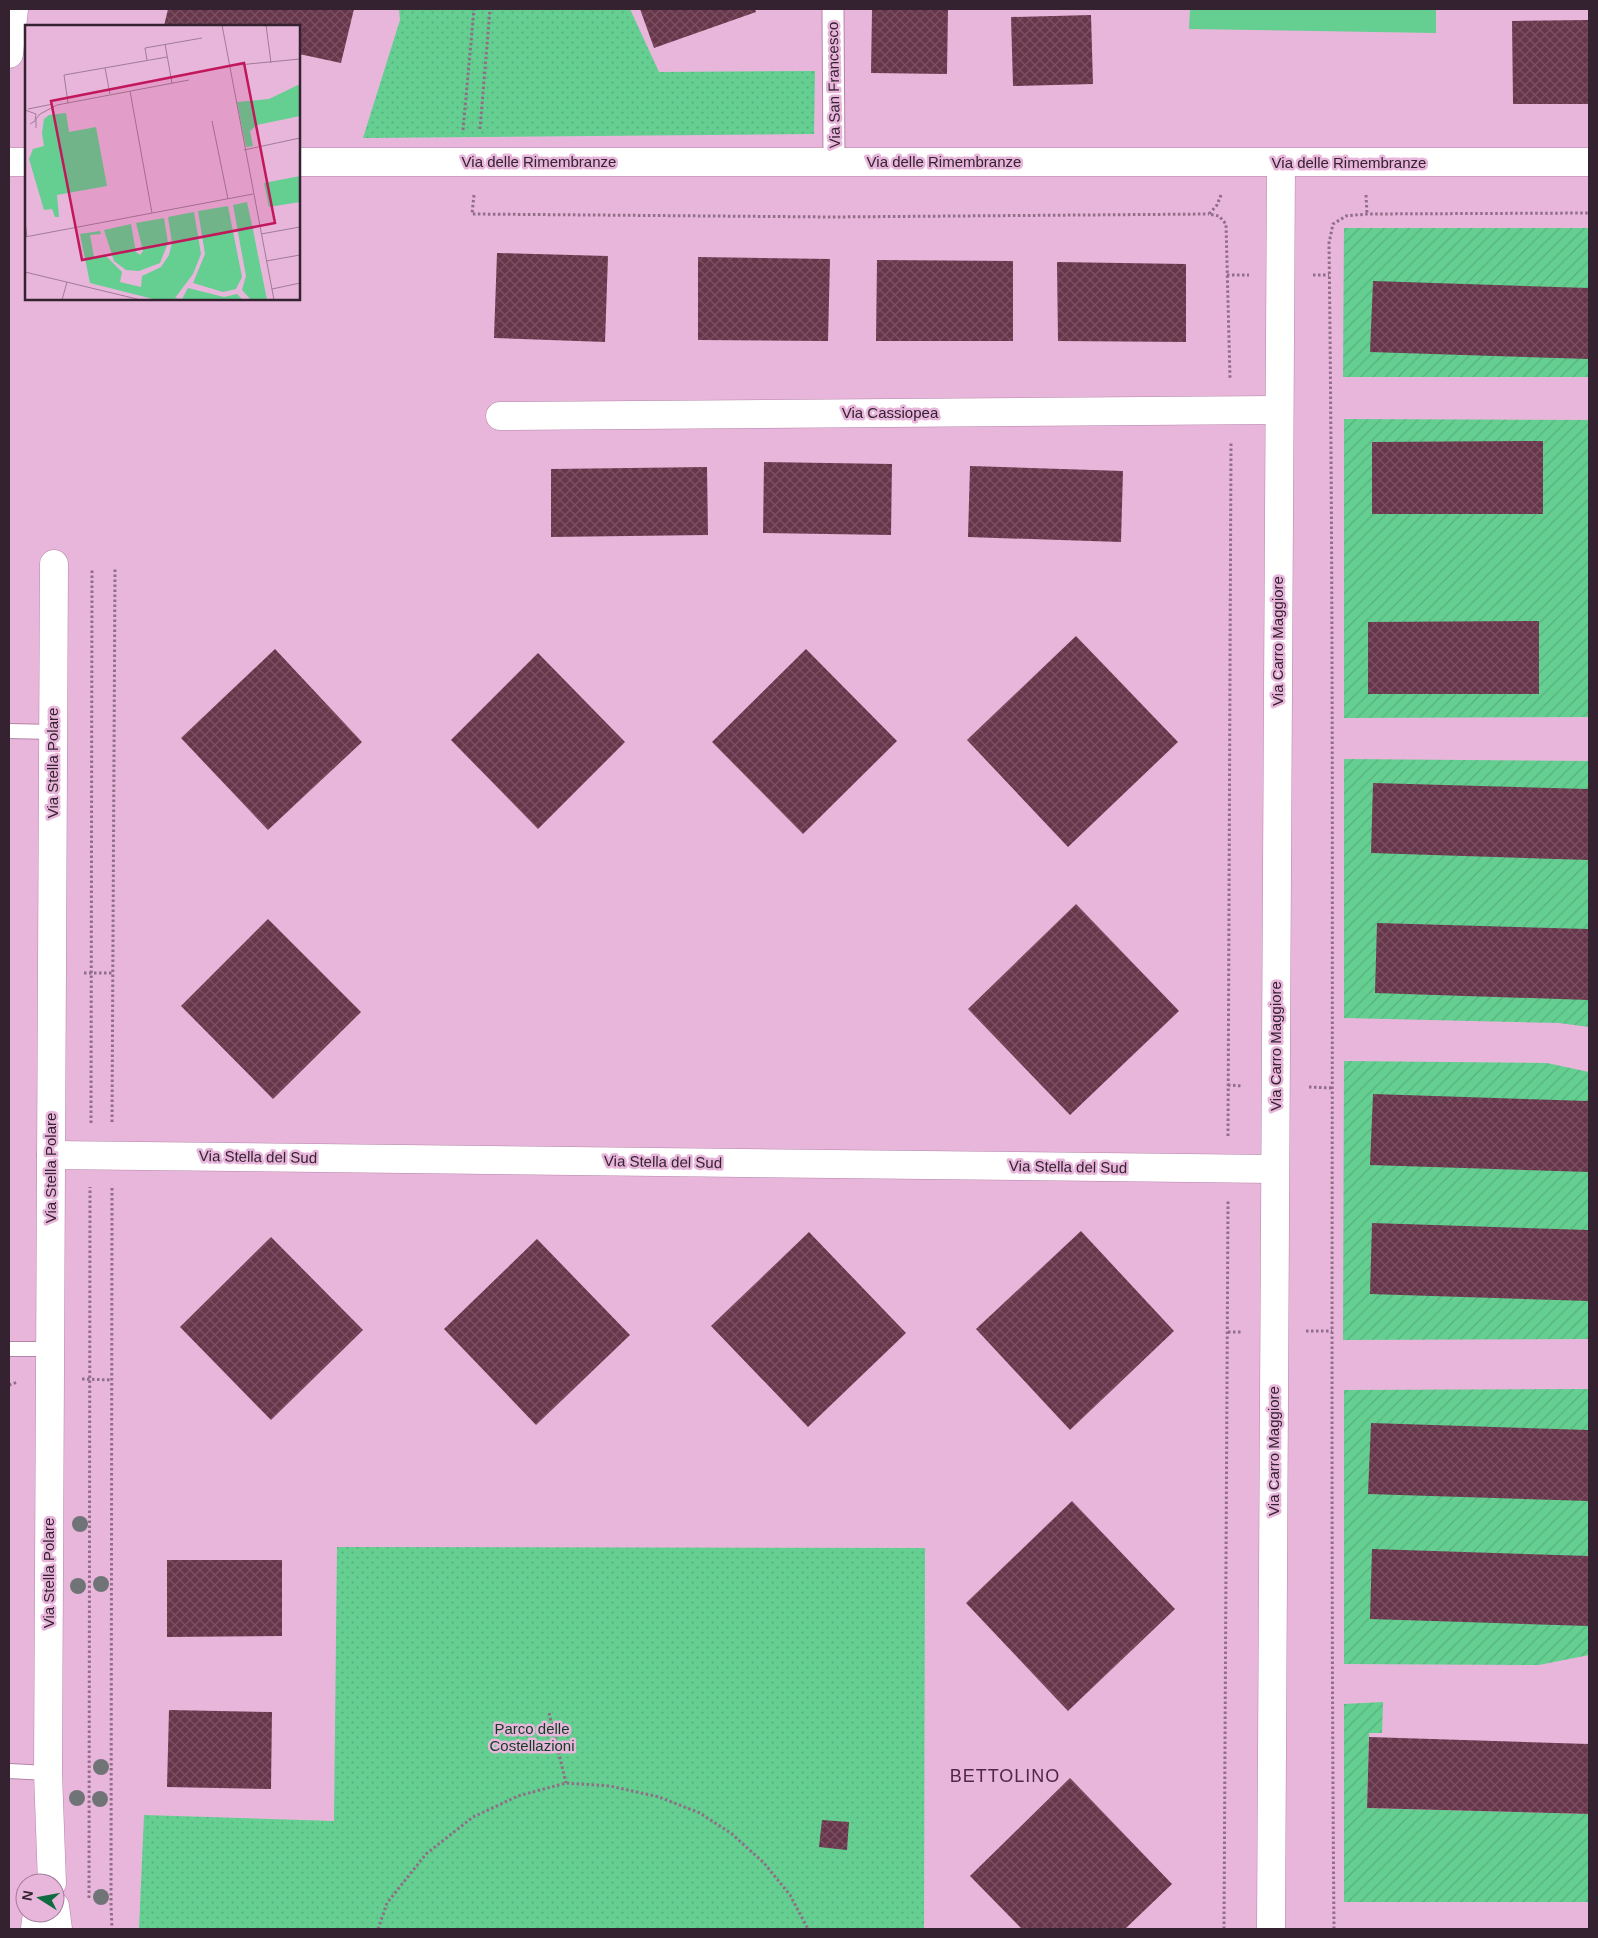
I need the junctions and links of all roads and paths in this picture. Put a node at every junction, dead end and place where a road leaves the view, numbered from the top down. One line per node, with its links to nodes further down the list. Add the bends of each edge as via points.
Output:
1 (14, 9): 5 (street)
2 (474, 9): 9 (path, via 463,137)
3 (490, 9): 9 (path)
4 (833, 9): 10 (street, Via San Francesco)
5 (9, 54)
6 (9, 162): 7 (street)
7 (25, 162)
8 (300, 162): 9 (street, Via delle Rimembranze)
9 (477, 162): 10 (street, Via delle Rimembranze); 15 (path, via 472,214 831,217)
10 (834, 162): 12 (street, Via delle Rimembranze)
11 (1589, 162): 13 (street, Via delle Rimembranze)
12 (1220, 163): 13 (street, Via delle Rimembranze); 15 (path, via 1221,194)
13 (1281, 163): 16 (street, Via Carro Maggiore)
14 (1589, 213): 48 (path, via 1346,216 1333,224 1328,243)
15 (1209, 214): 17 (path, via 1219,216 1226,224)
16 (1279, 410): 17 (street, Via Cassiopea); 30 (street, Via Carro Maggiore)
17 (1231, 411): 18 (street, Via Cassiopea); 29 (path)
18 (500, 416)
19 (54, 564): 23 (street, Via Stella Polare)
20 (92, 568): 24 (path)
21 (115, 568): 25 (path)
22 (9, 731): 23 (lane)
23 (53, 732): 27 (street, Via Stella Polare)
24 (91, 972): 25 (path); 26 (path); 28 (path)
25 (113, 972): 28 (path)
26 (75, 973)
27 (51, 1155): 28 (street, Via Stella del Sud); 32 (street, Via Stella Polare)
28 (101, 1155): 29 (street, Via Stella del Sud); 34 (path); 35 (path)
29 (1228, 1169): 30 (street, Via Stella del Sud); 46 (path)
30 (1275, 1169): 47 (street, Via Carro Maggiore)
31 (9, 1349): 32 (lane)
32 (50, 1349): 38 (street, Via Stella Polare)
33 (80, 1379): 34 (path)
34 (90, 1380): 35 (path); 42 (path)
35 (112, 1380): 43 (path)
36 (549, 1713): 39 (path)
37 (9, 1772): 38 (lane)
38 (48, 1773): 40 (street, Via Stella Polare); 41 (street, Via Stella Polare)
39 (566, 1783): 44 (path, via 518,1796 473,1817 426,1854 387,1903); 45 (path, via 610,1786 658,1797 700,1813 732,1834 764,1863 790,1895)
40 (40, 1873)
41 (52, 1873)
42 (89, 1906)
43 (112, 1929)
44 (378, 1929)
45 (808, 1929)
46 (1224, 1929)
47 (1271, 1929)
48 (1334, 1929)

